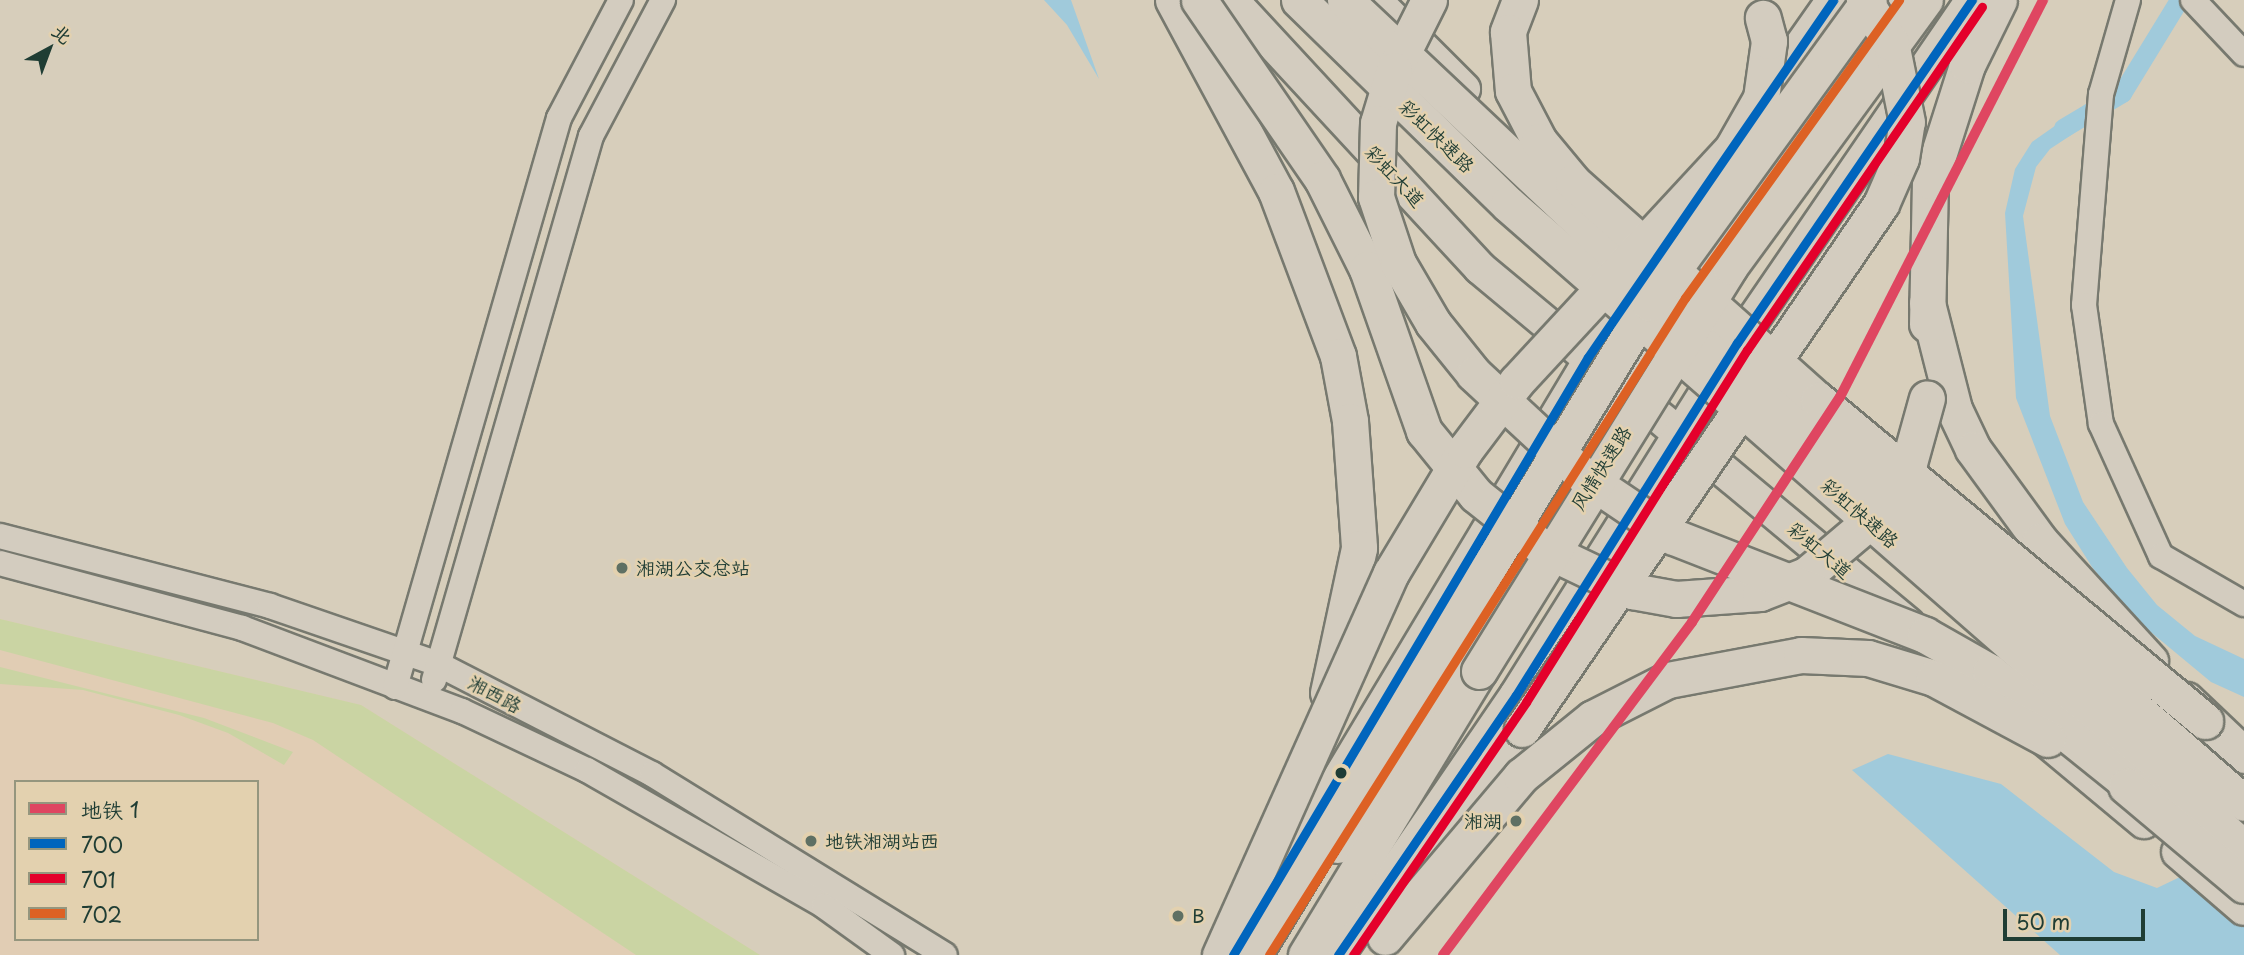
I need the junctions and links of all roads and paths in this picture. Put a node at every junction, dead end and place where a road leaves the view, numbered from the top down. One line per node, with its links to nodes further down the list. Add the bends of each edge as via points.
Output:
1 (621, 0): 35 (street, via 559,118)
2 (663, 0): 36 (street, via 591,136)
3 (1173, 0): 41 (highway, bridge, via 1276,191 1338,356 1350,421 1359,548)
4 (1199, 0): 26 (highway, bridge, via 1328,191 1367,269 1407,391 1437,451 1512,526 1588,573 1632,591 1720,599 1806,575 1842,550 1882,510 1909,464 1927,398)
5 (1232, 0): 28 (main road, 彩虹大道, via 1480,268)
6 (1299, 0): 46 (highway, 彩虹快速路, bridge, via 1508,204)
7 (1345, 0): 44 (highway, 彩虹快速路, bridge, via 1649,286)
8 (1374, 0): 24 (main road)
9 (1429, 0): 45 (highway, bridge, via 1394,70 1378,123 1376,197 1398,263 1433,323 1474,374 1585,477 1674,537 1925,635 1990,672)
10 (1520, 0): 40 (highway, bridge, via 1508,32 1513,91 1539,141 1573,182)
11 (1755, 0): 41 (highway, bridge, via 1769,41 1768,70 1750,122 1701,188 1581,307 1465,450 1391,573)
12 (1833, 0): 23 (main road)
13 (1864, 0): 49 (highway, bridge, via 1891,43 1907,122 1901,158 1881,204 1621,576)
14 (1869, 0): 54 (highway, bridge, via 1649,303)
15 (1899, 0): 22 (main road)
16 (1925, 0): 56 (highway, 风情快速路, bridge, via 1831,121 1674,351)
17 (1972, 0): 27 (main road)
18 (1999, 0): 26 (highway, via 1967,65 1930,181)
19 (2127, 0): 33 (street, via 2096,129 2084,305 2101,424 2161,556)
20 (2194, 1): 21 (street)
21 (2244, 54)
22 (1856, 61): 23 (main road); 25 (main road)
23 (1780, 75): 24 (main road)
24 (1649, 264): 25 (main road); 28 (main road)
25 (1685, 298): 27 (main road); 29 (main road)
26 (1927, 303): 40 (highway, bridge, via 1954,409 1995,483)
27 (1737, 342): 30 (main road); 40 (main road)
28 (1588, 356): 29 (main road, 彩虹大道); 39 (main road)
29 (1626, 388): 30 (main road, 彩虹大道); 34 (main road, bridge)
30 (1681, 432): 45 (main road, 彩虹大道); 57 (main road, bridge)
31 (0, 536): 35 (street, 湘西路, via 142,569)
32 (0, 564): 37 (street, 湘西路, via 242,628)
33 (2244, 604)
34 (1465, 646): 39 (main road); 55 (main road)
35 (405, 652): 36 (street, 湘西路); 37 (street)
36 (438, 664): 38 (street); 51 (street, 湘西路, via 652,774)
37 (395, 687): 38 (street, 湘西路)
38 (431, 700): 50 (street, 湘西路, via 587,770 824,906)
39 (1373, 720): 53 (main road)
40 (2205, 735): 42 (highway); 43 (main road)
41 (1317, 740): 52 (highway, bridge)
42 (2244, 755)
43 (2244, 783)
44 (2244, 803)
45 (2142, 808): 47 (highway, bridge); 48 (main road, 彩虹大道); 49 (highway, bridge, via 1934,678 1868,658 1801,655 1736,664 1668,680 1568,736 1521,776)
46 (2244, 848)
47 (2244, 885)
48 (2244, 909)
49 (1378, 946)
50 (892, 955)
51 (945, 955)
52 (1220, 955)
53 (1233, 955)
54 (1254, 955)
55 (1269, 955)
56 (1306, 955)
57 (1338, 955)

